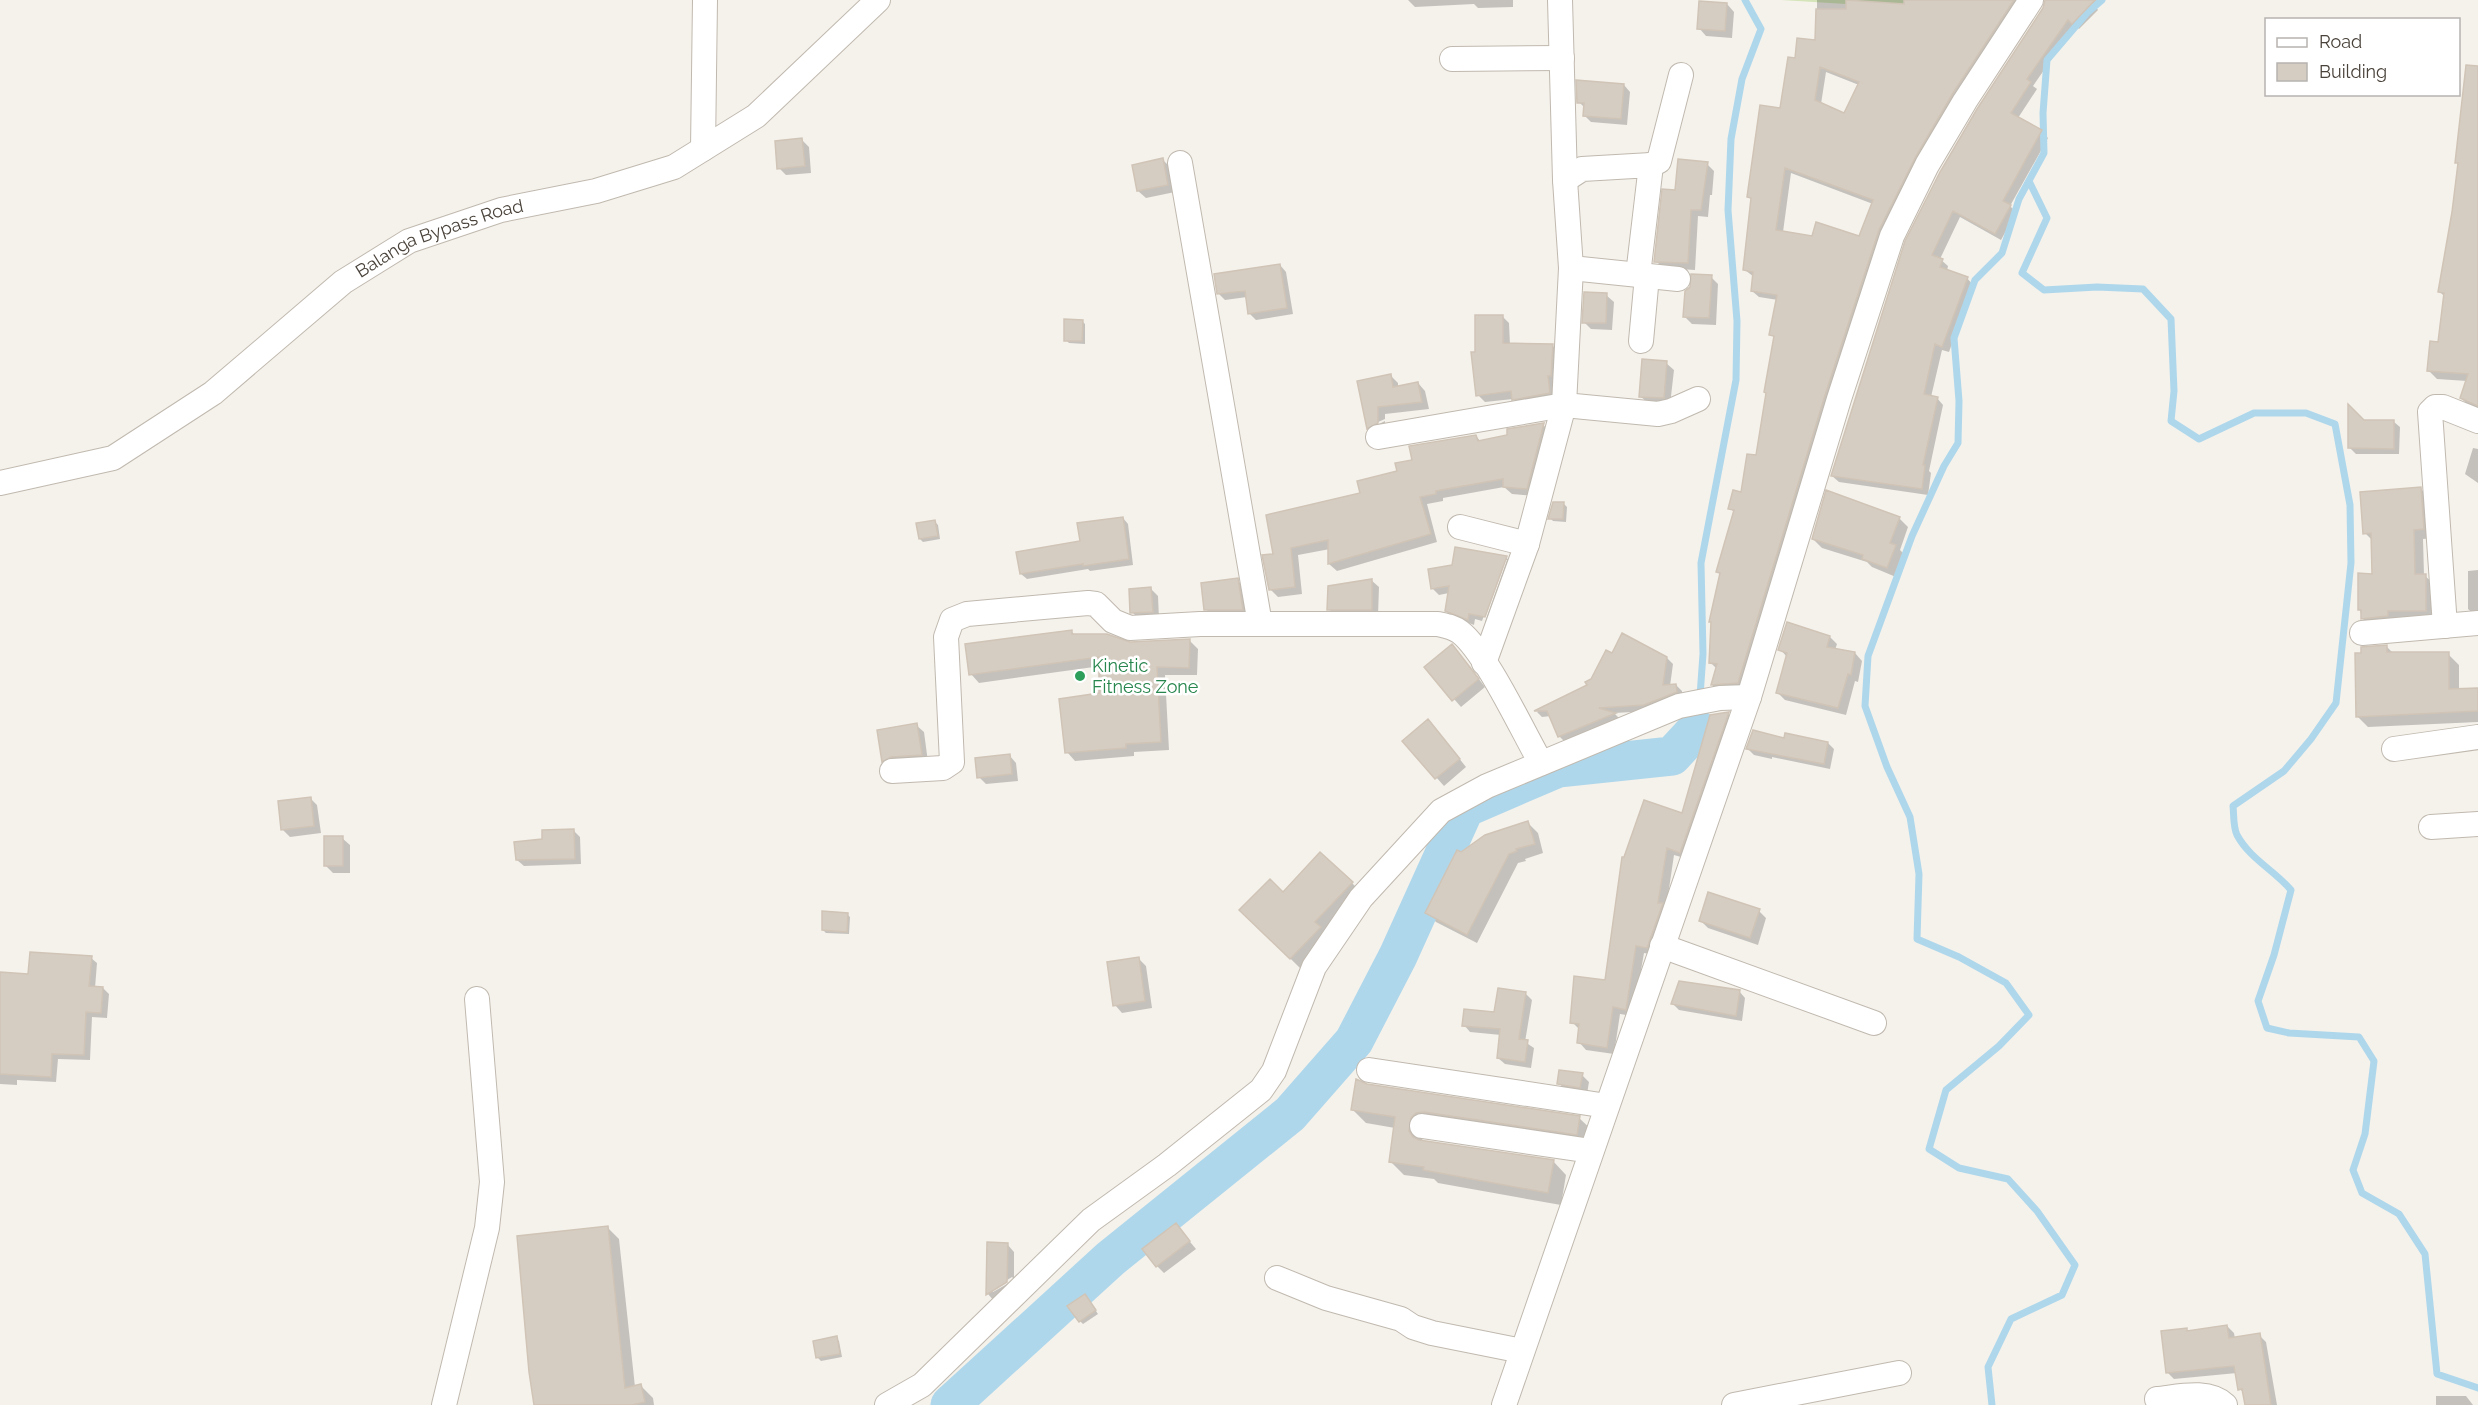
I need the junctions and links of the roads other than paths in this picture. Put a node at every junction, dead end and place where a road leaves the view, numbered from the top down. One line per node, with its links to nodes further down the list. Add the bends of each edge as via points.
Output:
1 (705, 0): 8 (street)
2 (879, 0): 8 (street, Balanga Bypass Road, via 756,116)
3 (1560, 0): 5 (street)
4 (2031, 0): 28 (street, via 1949,128 1892,236)
5 (1562, 58): 6 (street); 11 (street)
6 (1452, 59)
7 (1681, 75): 10 (street, via 1659,161)
8 (703, 149): 20 (street, Balanga Bypass Road, via 674,167 596,191 501,210 409,241 343,282 213,393 113,458)
9 (1180, 163): 24 (street)
10 (1651, 165): 11 (street, via 1582,169); 13 (street)
11 (1564, 180): 12 (street)
12 (1571, 268): 13 (street); 17 (street)
13 (1642, 275): 14 (street); 15 (street)
14 (1678, 279)
15 (1641, 341)
16 (1698, 399): 17 (street, via 1658,414)
17 (1564, 405): 19 (street); 22 (street)
18 (2478, 421): 25 (street, via 2443,407 2430,412)
19 (1378, 436)
20 (0, 483)
21 (1460, 527): 22 (street)
22 (1527, 544): 27 (street)
23 (2478, 623): 25 (street)
24 (1260, 624): 27 (street, via 1438,624 1462,634); 32 (street, via 1130,628 1113,621 1096,604 1088,603 967,614 952,620 946,638 952,762 943,768)
25 (2445, 626): 26 (street)
26 (2362, 633)
27 (1484, 663): 31 (street)
28 (1749, 697): 31 (street, via 1679,706); 35 (street)
29 (2478, 737): 30 (street)
30 (2394, 749)
31 (1541, 763): 47 (street, via 1441,811 1361,898 1314,967 1274,1071 1261,1090 1091,1220 922,1385)
32 (892, 771)
33 (2478, 824): 34 (street)
34 (2431, 827)
35 (1662, 946): 37 (street); 39 (street)
36 (477, 999): 46 (street, via 492,1182 487,1227)
37 (1874, 1023)
38 (1369, 1070): 39 (street)
39 (1607, 1106): 41 (street)
40 (1422, 1126): 41 (street)
41 (1591, 1151): 43 (street)
42 (1277, 1278): 43 (street, via 1432,1333)
43 (1522, 1351): 48 (street)
44 (1899, 1373): 49 (street)
45 (2157, 1399): 50 (street, via 2205,1395)
46 (444, 1405)
47 (887, 1405)
48 (1504, 1405)
49 (1734, 1405)
50 (2225, 1405)

